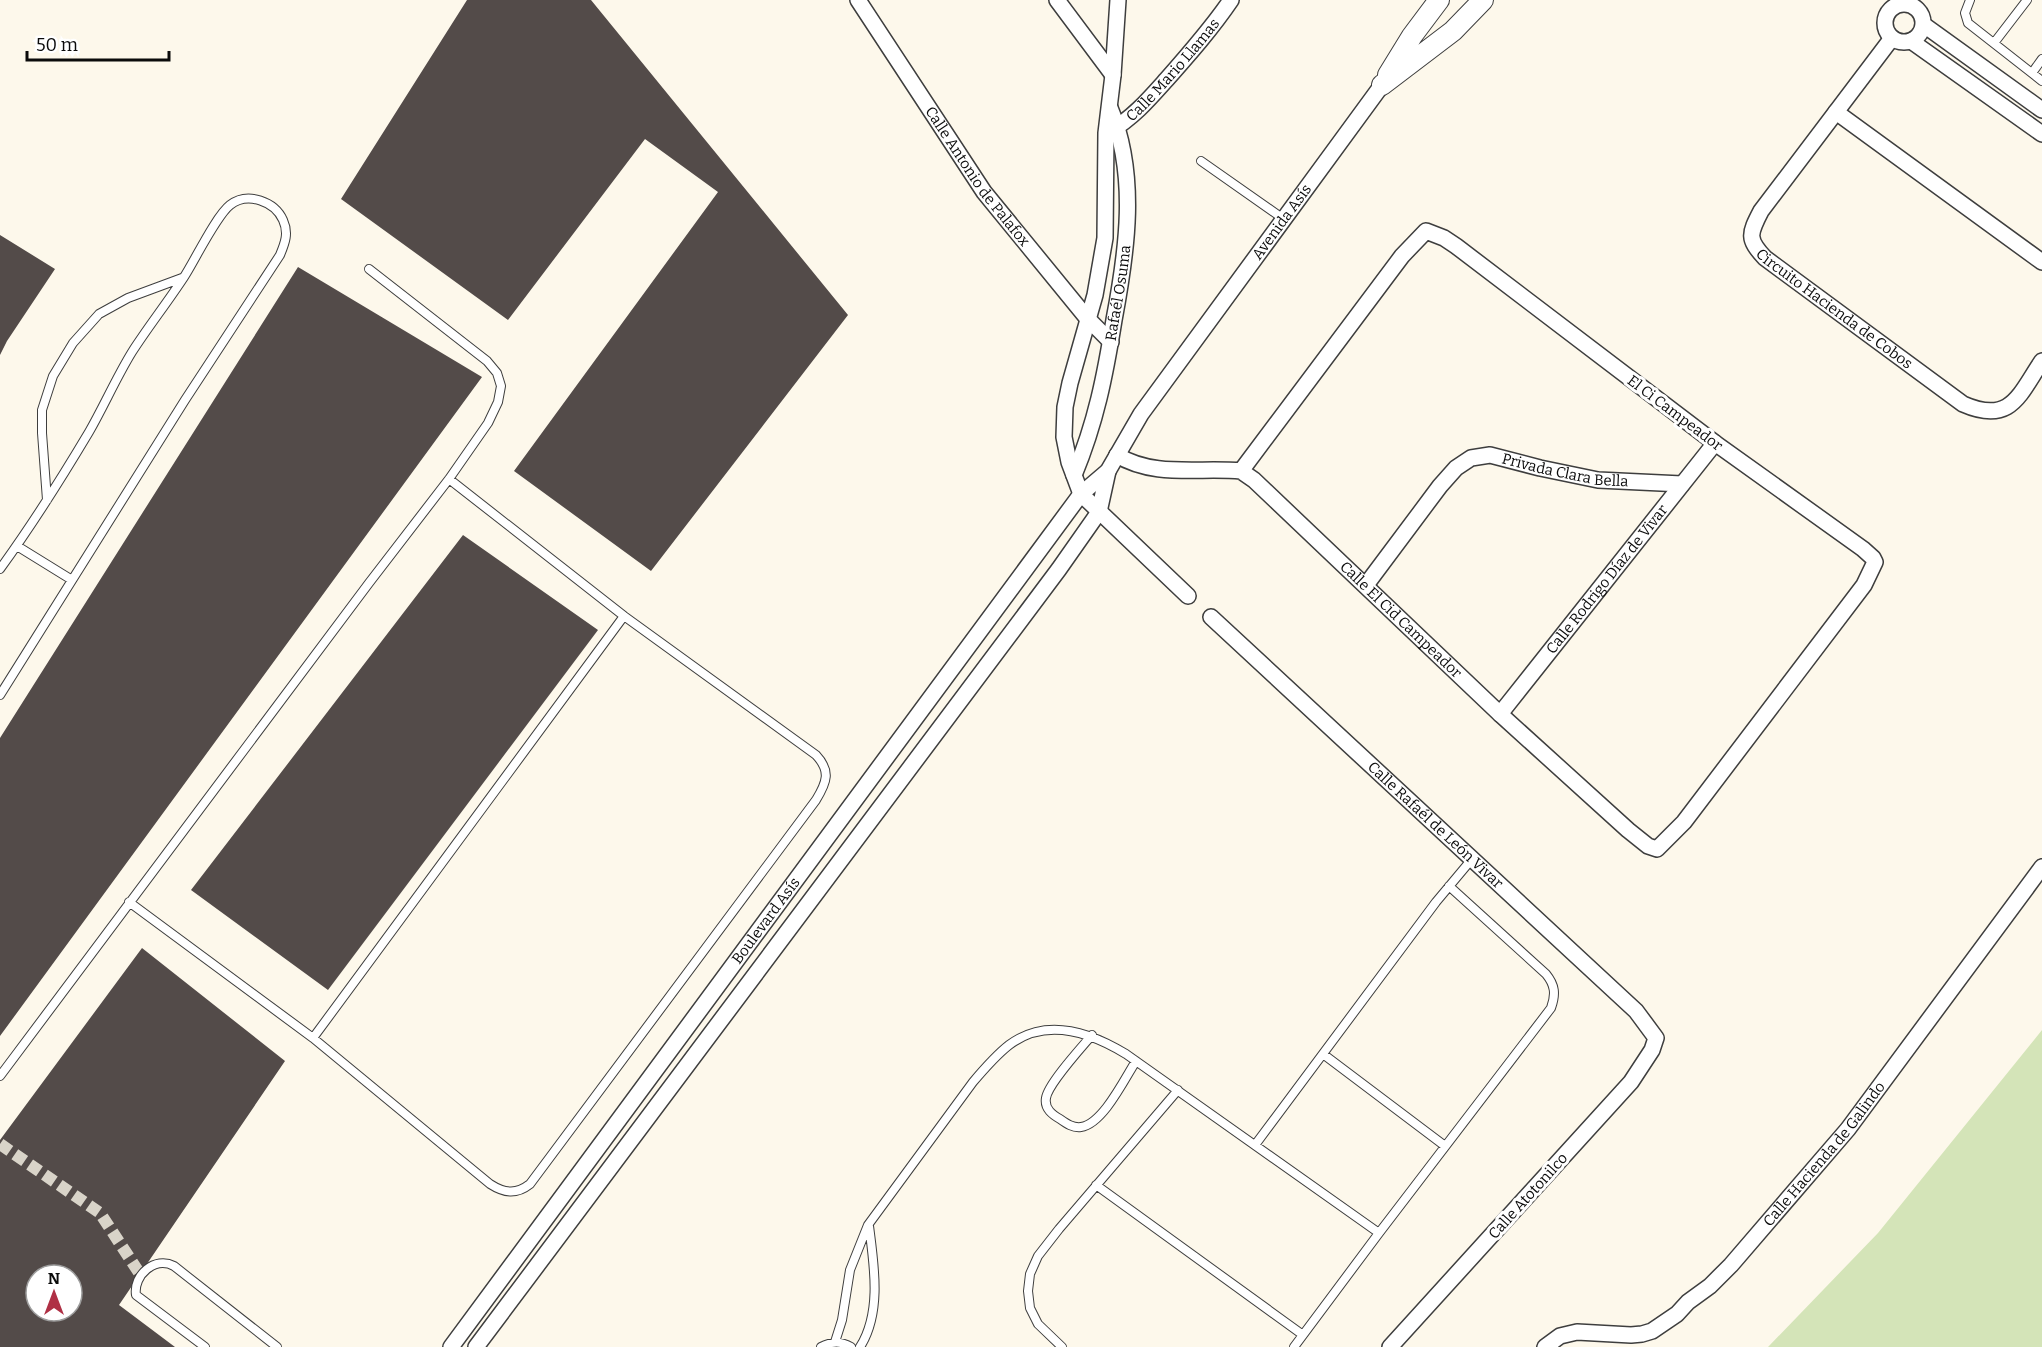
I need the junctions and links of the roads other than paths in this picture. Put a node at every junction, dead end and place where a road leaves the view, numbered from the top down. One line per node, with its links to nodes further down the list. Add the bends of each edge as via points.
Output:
1 (858, 0): 27 (street, Calle Antonio de Palafox, via 984,192)
2 (1057, 0): 15 (street)
3 (1118, 0): 15 (street, Rafaél Osuma)
4 (1231, 0): 20 (street, Calle Mario Llamas, via 1143,106)
5 (1439, 0): 17 (street)
6 (1483, 0): 17 (street, Avenida Asís, via 1453,31)
7 (1970, 0): 12 (lane, via 1965,13 1968,24)
8 (2027, 0): 12 (lane)
9 (1917, 8): 10 (street, via 1893,7 1886,19); 11 (street, via 1922,31); 18 (street)
10 (1892, 38): 11 (street); 19 (street, Circuito Hacienda de Cobos)
11 (1911, 41): 21 (street)
12 (1994, 44): 14 (lane)
13 (2042, 59): 14 (lane)
14 (2032, 73): 16 (lane)
15 (1113, 75): 20 (street, Rafaél Osuma)
16 (2042, 81)
17 (1382, 85): 23 (street, Avenida Asís)
18 (2042, 110)
19 (1836, 112): 24 (street); 29 (street, Circuito Hacienda de Cobos, via 1753,225 1750,238 1755,247 1963,404 1985,411 2005,409)
20 (1112, 129): 27 (street, Rafaél Osuma, via 1105,238); 28 (street, Rafaél Osuma, via 1126,170 1126,242)
21 (2041, 132)
22 (1201, 161): 23 (lane)
23 (1285, 220): 31 (street, Avenida Asís, via 1141,414)
24 (2042, 262)
25 (369, 269): 35 (lane, via 488,361 497,373 501,386 498,402)
26 (184, 277): 38 (lane, via 132,353); 38 (lane, via 128,298 99,314 73,343 53,376 42,410); 42 (lane, via 231,204 243,199 257,200 271,204 280,213 286,239 280,255)
27 (1087, 318): 28 (street, Calle Antonio de Palafox); 34 (street, Rafaél Osuma, via 1064,425)
28 (1111, 342): 34 (street, Rafaél Osuma, via 1094,422)
29 (2042, 361)
30 (1715, 443): 33 (street, El Ci Campeador, via 1456,246 1426,231 1402,256); 36 (street, Calle Rodrigo Díaz de Vivar); 53 (street, El Ci Campeador, via 1863,549 1875,562 1864,585 1691,813)
31 (1117, 456): 32 (street, Avenida Asís); 33 (street, via 1148,468)
32 (1108, 471): 37 (street, Avenida Asís); 39 (street, Avenida Asís)
33 (1242, 471): 43 (street, Calle El Cid Campeador)
34 (1074, 475): 37 (street, Rafaél Osuma)
35 (449, 479): 45 (lane); 57 (lane)
36 (1682, 484): 43 (street, Privada Clara Bella, via 1598,480 1490,454 1471,458 1440,486); 50 (street, Calle Rodrigo Díaz de Vivar)
37 (1081, 494): 39 (street); 47 (street, Boulevard Asís)
38 (47, 501): 40 (lane)
39 (1099, 512): 44 (street); 48 (street, Boulevard Asís)
40 (16, 546): 41 (lane); 42 (lane)
41 (0, 569)
42 (72, 580): 49 (lane)
43 (1366, 585): 50 (street, Calle El Cid Campeador)
44 (1188, 596)
45 (624, 616): 59 (lane); 59 (lane, via 824,763 822,791 804,817 523,1189 508,1192 489,1184)
46 (1210, 617): 54 (street, Calle Rafaél de León Vivar)
47 (960, 657): 48 (street); 51 (street, Boulevard Asís)
48 (983, 672): 52 (street, Boulevard Asís)
49 (0, 695)
50 (1500, 714): 53 (street, Calle El Cid Campeador, via 1633,834)
51 (867, 783): 52 (street); 65 (street, Boulevard Asís)
52 (889, 797): 66 (street, Boulevard Asís)
53 (1657, 849)
54 (1472, 859): 56 (lane); 60 (street, Calle Rafaél de León Vivar, via 1636,1011)
55 (2042, 867): 84 (street, Calle Hacienda de Galindo, via 1848,1129 1710,1286 1652,1331 1631,1335 1577,1332 1560,1336)
56 (1449, 886): 61 (lane); 68 (lane, via 1546,974 1552,981 1555,998)
57 (129, 902): 59 (lane); 63 (lane)
58 (1092, 1035): 62 (lane); 62 (lane, via 1046,1099 1051,1113 1069,1125 1080,1127 1097,1118); 70 (lane, via 1052,1030 1030,1034 1010,1044 973,1082)
59 (313, 1038)
60 (1656, 1038): 83 (street, Calle Atotonilco, via 1630,1082)
61 (1323, 1054): 67 (lane); 68 (lane)
62 (1136, 1061): 64 (lane)
63 (0, 1076)
64 (1178, 1090): 67 (lane); 69 (lane)
65 (614, 1127): 66 (street); 76 (street, Boulevard Asís)
66 (632, 1139): 77 (street, Boulevard Asís)
67 (1256, 1146): 71 (lane)
68 (1445, 1146): 71 (lane)
69 (1096, 1185): 72 (lane); 81 (lane, via 1038,1256 1030,1274 1030,1308 1038,1324)
70 (868, 1225): 73 (lane, via 850,1270); 80 (lane, via 874,1302 871,1323)
71 (1379, 1233): 72 (lane)
72 (1303, 1335): 82 (lane)
73 (835, 1342): 78 (lane); 79 (lane)
74 (205, 1347): 75 (lane, via 136,1295 138,1281 151,1266 162,1262 174,1266)
75 (277, 1347)
76 (451, 1347)
77 (476, 1347)
78 (821, 1347)
79 (851, 1347)
80 (860, 1347)
81 (1062, 1347)
82 (1294, 1347)
83 (1390, 1347)
84 (1545, 1347)

